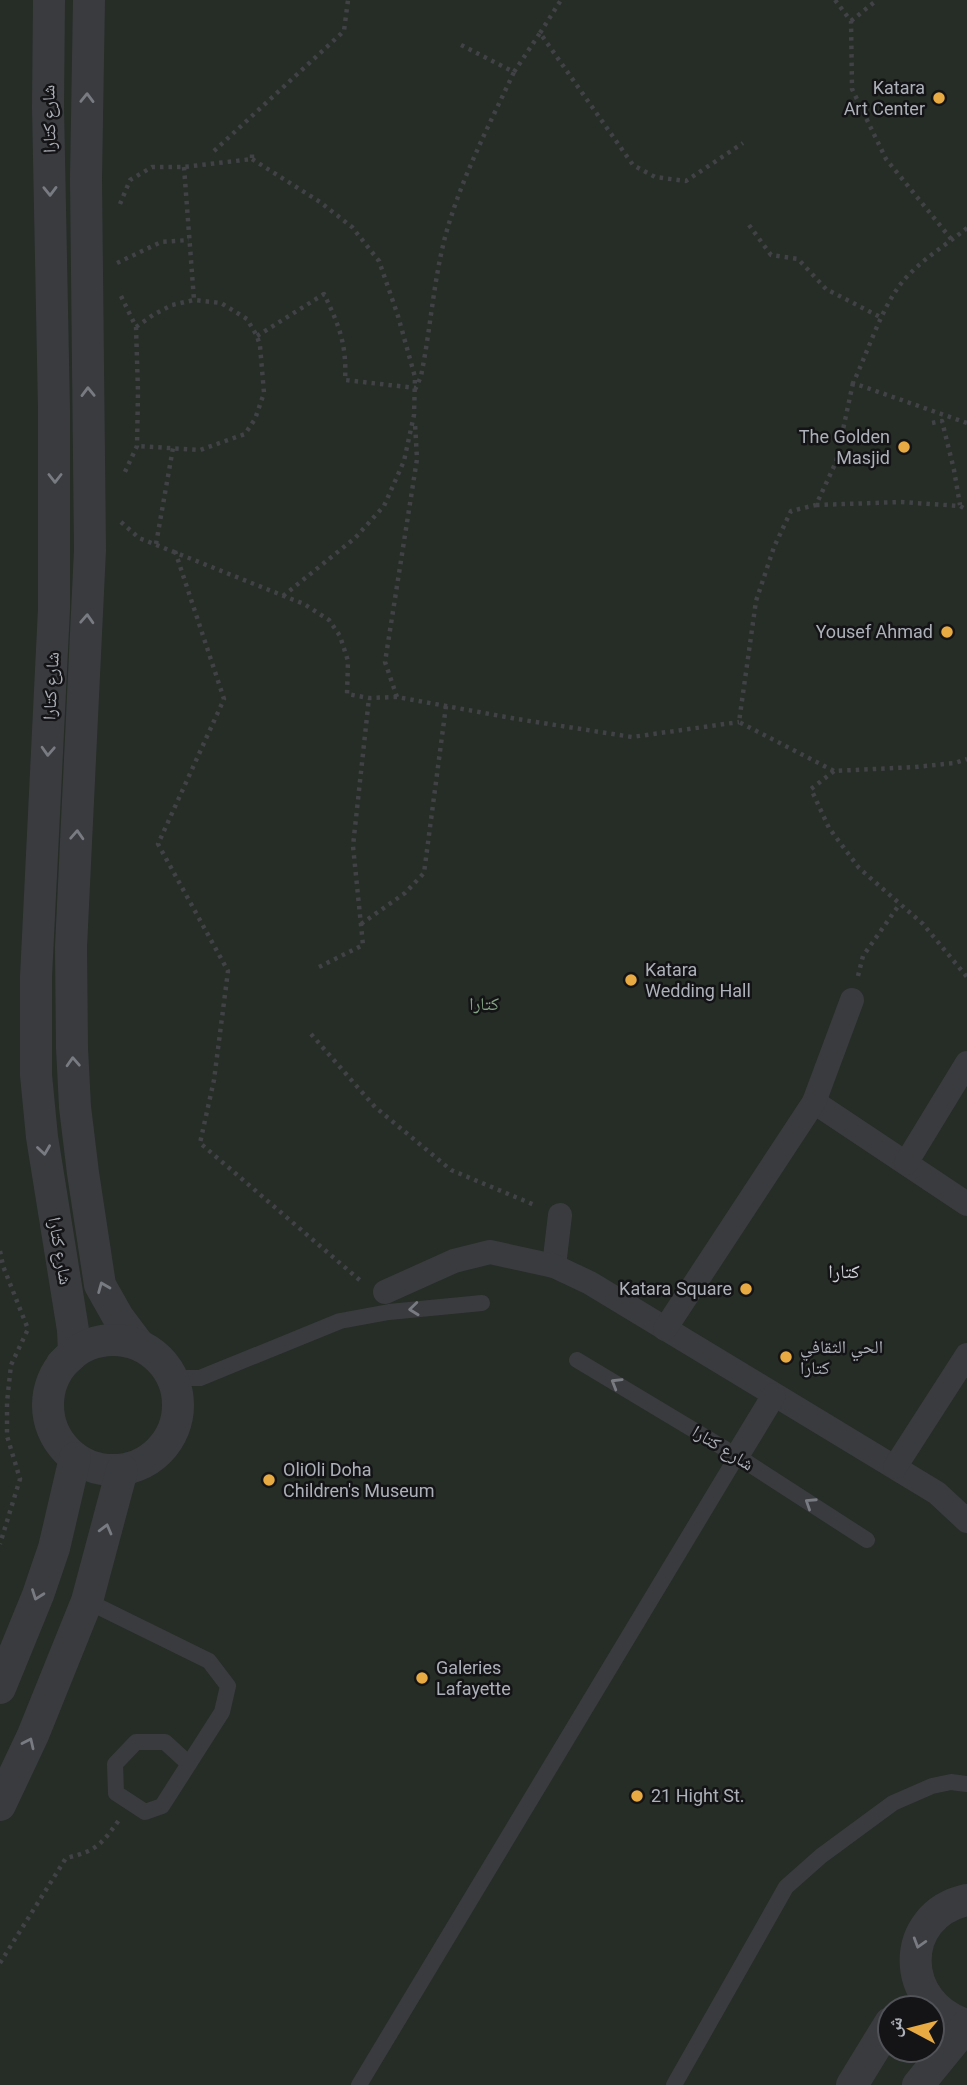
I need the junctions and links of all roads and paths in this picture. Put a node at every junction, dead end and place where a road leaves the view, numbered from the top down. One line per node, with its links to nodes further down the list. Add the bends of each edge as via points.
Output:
1 (49, 0): 69 (street, شارع كتارا, one-way to 69, via 54,581 36,976 36,1075 73,1330 74,1353)
2 (89, 0): 66 (street, شارع كتارا, one-way to 2, via 100,1285 75,1107 72,1048 71,947 90,550)
3 (348, 0): 12 (path, via 344,31)
4 (561, 0): 8 (path)
5 (835, 0): 7 (path)
6 (877, 0): 7 (path)
7 (851, 21): 20 (path, via 852,89 887,159)
8 (540, 33): 10 (path); 11 (path, via 633,165 656,177 685,181)
9 (461, 45): 10 (path)
10 (514, 72): 30 (path, via 451,215)
11 (743, 143)
12 (214, 151)
13 (252, 152): 14 (path)
14 (252, 159): 15 (path); 30 (path, via 352,227 379,261)
15 (184, 167): 16 (path, via 152,167 130,180); 19 (path)
16 (119, 211)
17 (749, 225): 26 (path, via 771,256 798,259 826,289)
18 (967, 228): 20 (path)
19 (189, 240): 22 (path, via 161,242); 25 (path)
20 (952, 240): 26 (path, via 903,281)
21 (117, 253): 22 (path)
22 (117, 263): 23 (path)
23 (117, 276)
24 (118, 289): 27 (path)
25 (194, 300): 27 (path, via 172,305); 28 (path, via 220,303 247,319)
26 (882, 318): 29 (path)
27 (136, 327): 34 (path)
28 (257, 336): 30 (path, via 324,294 340,328 345,380); 35 (path, via 264,393 245,434 200,450)
29 (853, 383): 33 (path); 37 (path, via 836,462)
30 (416, 388): 31 (path)
31 (414, 415): 43 (path, via 404,461 384,506 355,538); 44 (path, via 417,459 385,662)
32 (932, 423): 38 (path, via 942,421)
33 (967, 423)
34 (137, 446): 35 (path); 36 (path)
35 (173, 448): 41 (path)
36 (122, 481)
37 (816, 505): 38 (path, via 901,502); 47 (path, via 791,511 774,547 757,601)
38 (960, 506): 39 (path)
39 (967, 510)
40 (119, 513): 41 (path, via 121,522 139,538)
41 (156, 544): 42 (path)
42 (175, 551): 43 (path); 63 (path, via 224,699 158,844 228,971 214,1080 200,1143 377,1295)
43 (283, 596): 45 (path, via 329,620 348,661 346,694)
44 (397, 697): 45 (path); 46 (path)
45 (369, 698): 51 (path, via 352,846)
46 (446, 706): 47 (path, via 632,737); 51 (path, via 424,873 405,893)
47 (738, 722): 49 (path)
48 (967, 759): 49 (path)
49 (834, 771): 50 (path, via 811,789 829,828 859,868)
50 (899, 905): 53 (path, via 923,924); 54 (path, via 863,956)
51 (361, 924): 52 (path, via 363,946)
52 (319, 967)
53 (967, 977)
54 (852, 1000): 57 (street)
55 (311, 1034): 60 (path, via 375,1107 451,1170)
56 (967, 1063): 58 (street)
57 (814, 1102): 58 (street); 65 (street)
58 (906, 1163): 59 (street)
59 (967, 1204)
60 (560, 1215): 62 (street)
61 (0, 1251): 78 (path, via 28,1329 11,1365 7,1436 20,1479)
62 (554, 1266): 63 (street, via 491,1252 454,1261); 65 (street)
63 (385, 1292)
64 (482, 1303): 70 (lane, one-way to 70, via 340,1321 200,1378)
65 (665, 1329): 71 (street)
66 (139, 1345): 69 (street, via 125,1340 98,1342 78,1350); 70 (street, via 159,1359)
67 (967, 1355): 74 (street)
68 (577, 1360): 72 (lane, شارع كتارا, one-way to 68)
69 (62, 1364): 73 (street, via 51,1385 48,1408 53,1431)
70 (173, 1378): 75 (street, via 179,1408 171,1437 150,1460)
71 (774, 1395): 72 (street); 74 (street)
72 (737, 1456): 77 (lane, شارع كتارا, one-way to 72); 91 (lane)
73 (75, 1458): 75 (street, via 97,1469); 80 (street, one-way to 80, via 54,1548)
74 (895, 1467): 76 (street, via 937,1493)
75 (122, 1471): 79 (street, one-way to 75)
76 (967, 1521)
77 (867, 1540)
78 (0, 1544)
79 (87, 1601): 81 (lane, via 209,1661 228,1686 222,1712); 84 (street, one-way to 79)
80 (0, 1688)
81 (189, 1764): 83 (lane, via 162,1807 145,1812); 83 (lane, via 165,1742 136,1742 115,1765 116,1793)
82 (967, 1784): 92 (lane, via 932,1786 893,1803 786,1887)
83 (131, 1803): 86 (path, via 103,1842 88,1853 66,1858)
84 (0, 1805)
85 (965, 1897): 87 (street, one-way to 87, via 939,1913 923,1931 916,1954)
86 (0, 1963)
87 (917, 1978): 88 (street); 89 (street, via 935,2008)
88 (907, 1994)
89 (967, 2025): 94 (street)
90 (876, 2046): 93 (street)
91 (359, 2085)
92 (674, 2085)
93 (852, 2085)
94 (918, 2085)

